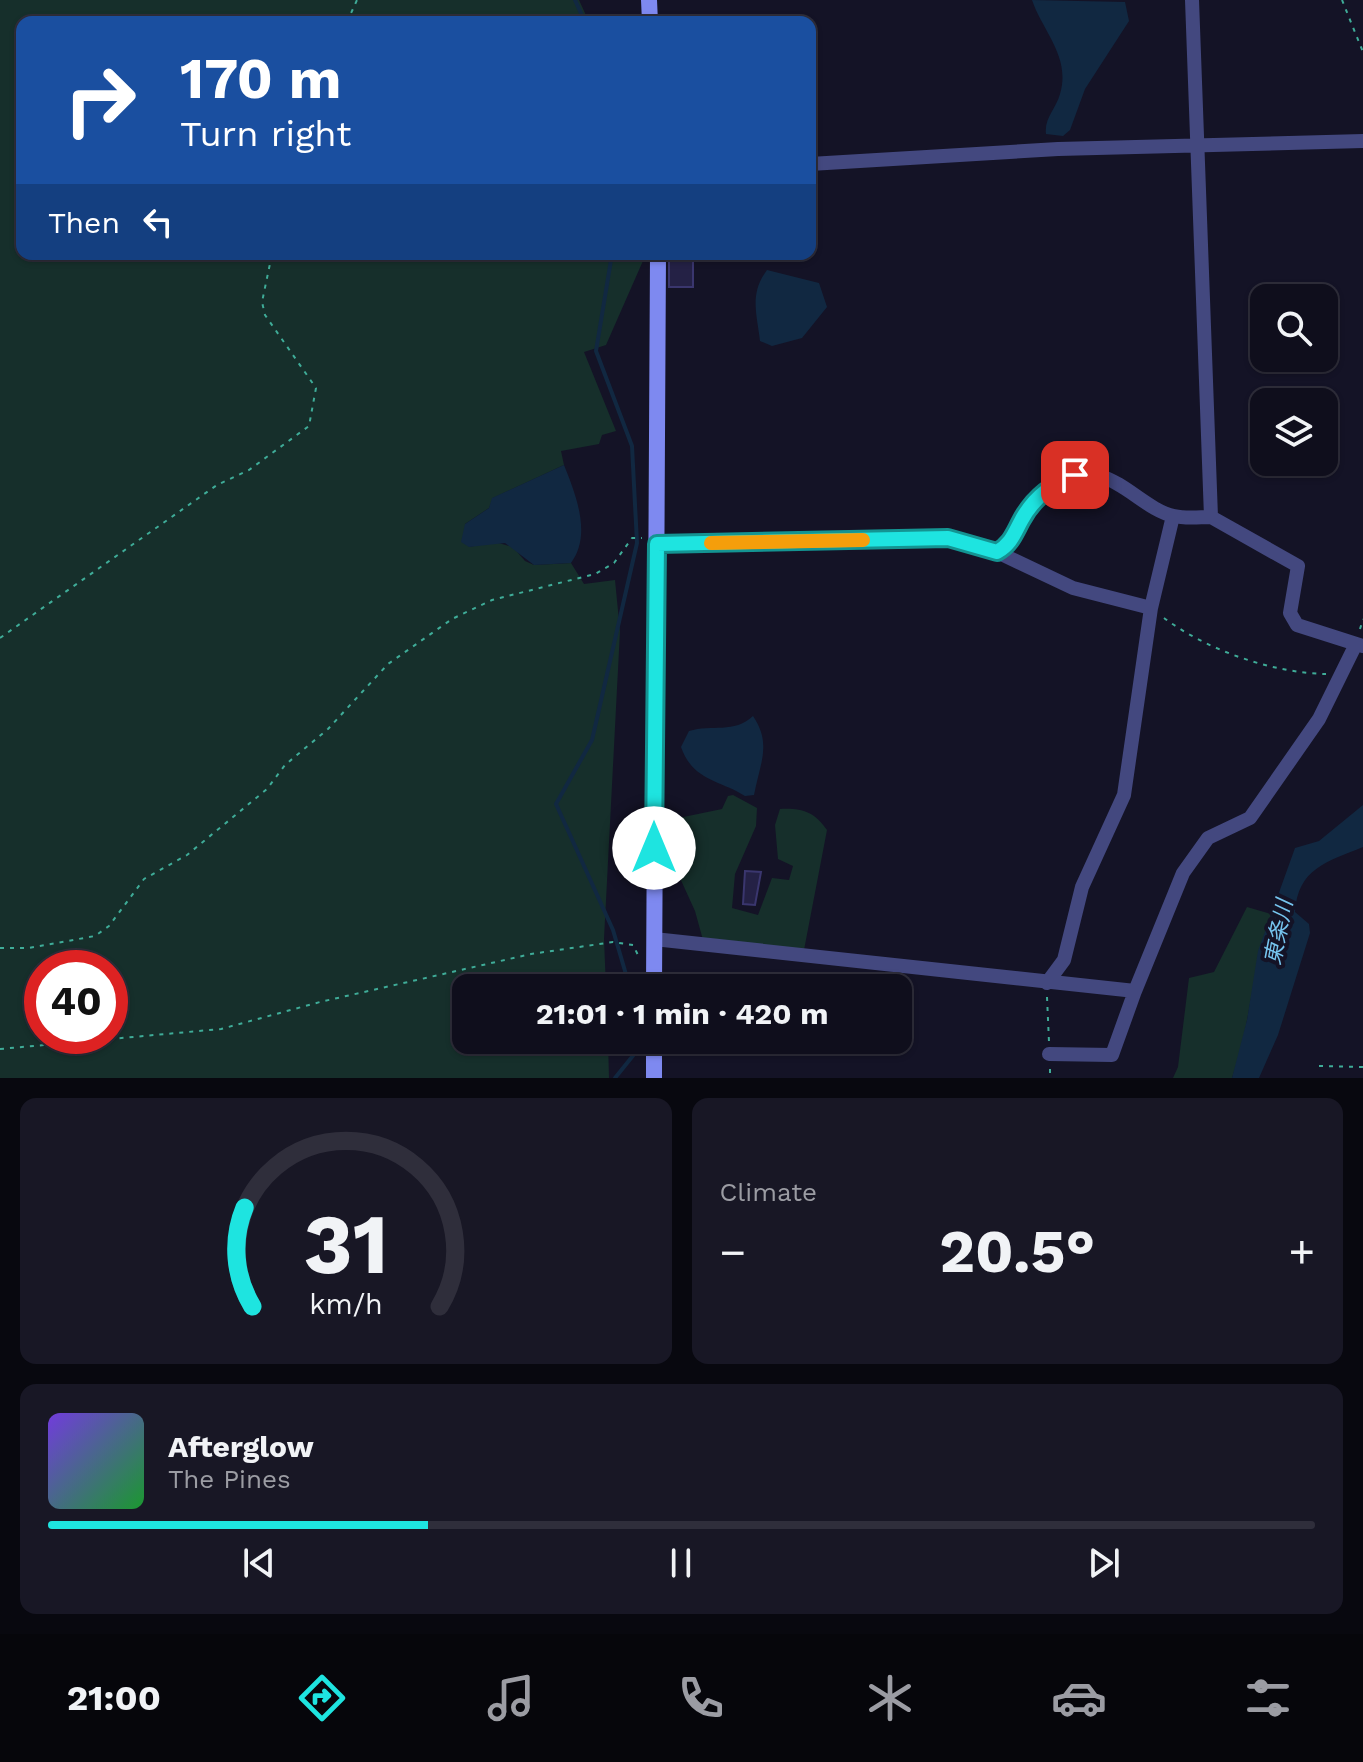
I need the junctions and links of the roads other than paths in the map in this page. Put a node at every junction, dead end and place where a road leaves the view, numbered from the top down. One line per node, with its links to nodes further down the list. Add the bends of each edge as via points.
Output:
1 (1192, 0): 3 (street)
2 (1363, 141): 3 (street)
3 (1198, 147): 4 (street, via 1058,149); 7 (street)
4 (816, 164)
5 (658, 260): 8 (street)
6 (1173, 516): 7 (street); 9 (street, via 1103,477 1075,475 1037,497 1011,541); 10 (street)
7 (1211, 517): 11 (street, via 1298,566 1290,613 1297,625)
8 (650, 541): 9 (street, via 948,538); 12 (street)
9 (997, 552): 10 (street, via 1073,588)
10 (1151, 608): 14 (street, via 1124,795 1082,887 1064,960)
11 (1360, 645): 15 (street, via 1339,674 1319,719 1250,818 1208,838 1183,873)
12 (654, 939): 13 (street); 14 (street)
13 (654, 974)
14 (1047, 983): 15 (street)
15 (1135, 991): 17 (street, via 1112,1055)
16 (654, 1054): 18 (street)
17 (1049, 1054)
18 (654, 1078)

